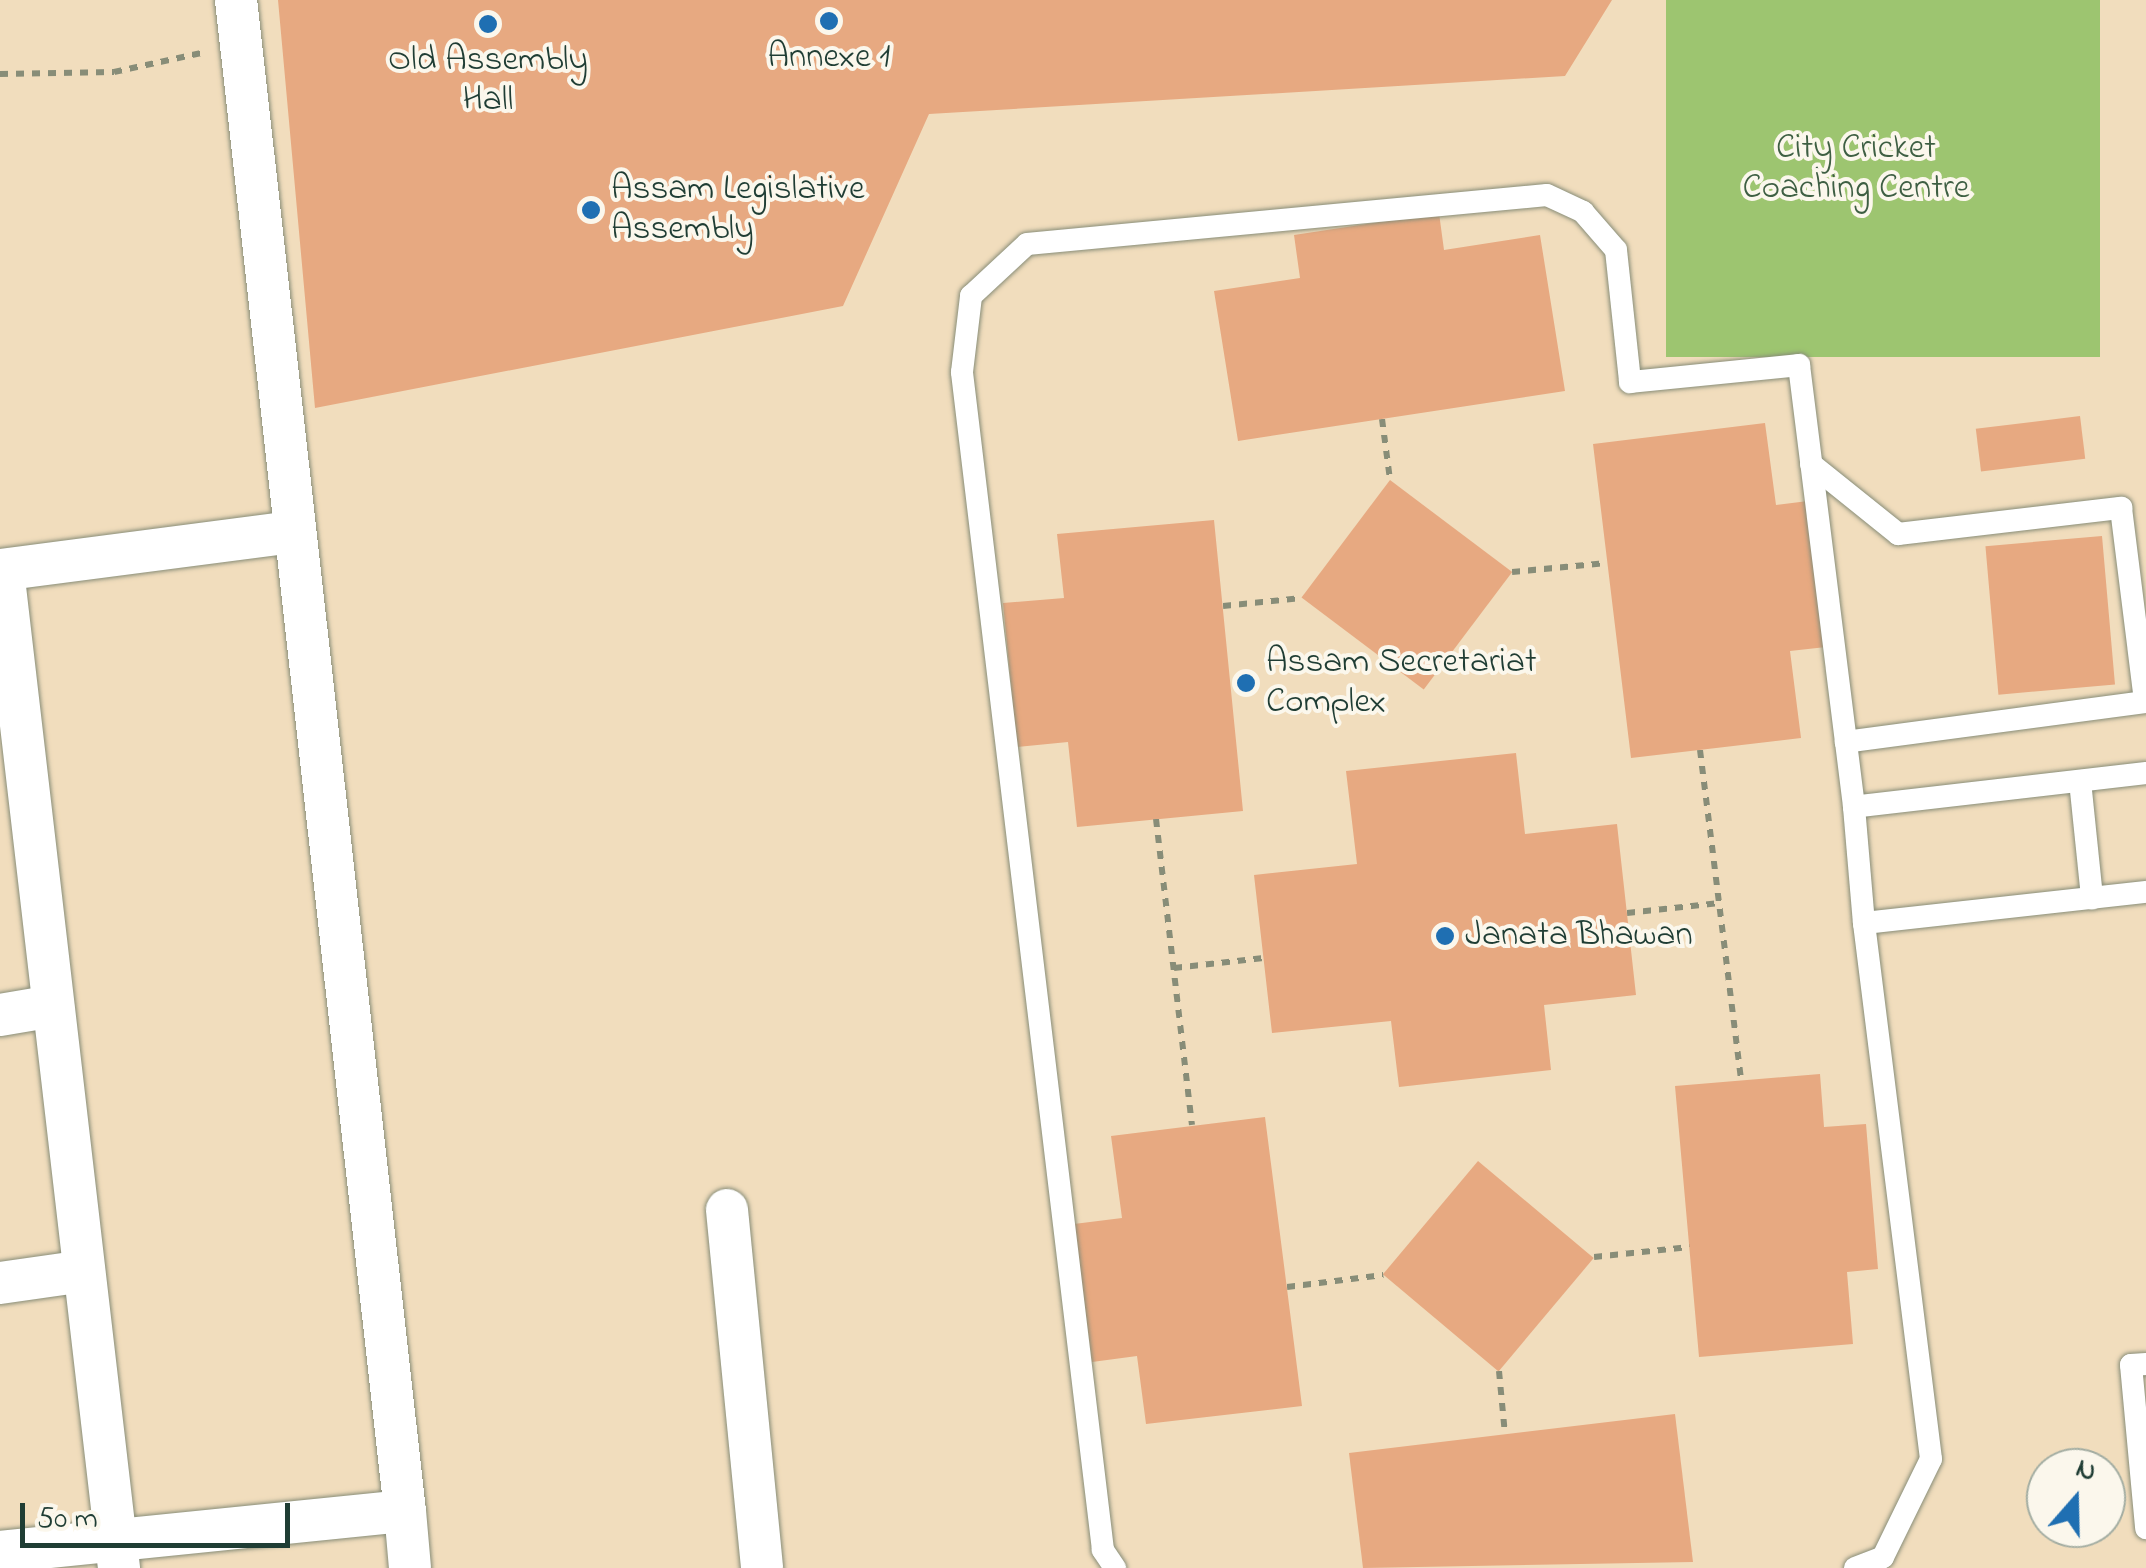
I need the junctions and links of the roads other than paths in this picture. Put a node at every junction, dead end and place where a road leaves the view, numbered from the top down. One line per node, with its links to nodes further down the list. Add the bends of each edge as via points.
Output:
1 (236, 0): 3 (street)
2 (1811, 464): 5 (lane); 5 (lane, via 1898,534 2121,508 2124,528 2145,702); 25 (lane, via 1799,365 1630,382 1616,250 1582,212 1546,195 1027,244 972,296 962,372 1103,1550)
3 (294, 532): 4 (street); 19 (street)
4 (1, 570): 9 (street)
5 (1846, 742): 8 (lane)
6 (2146, 773): 7 (lane)
7 (2080, 781): 8 (lane); 11 (lane)
8 (1854, 807): 12 (lane)
9 (15, 808): 13 (street)
10 (2146, 892): 11 (lane)
11 (2092, 898): 12 (lane)
12 (1864, 923): 26 (lane, via 1931,1459 1883,1557)
13 (53, 1006): 14 (street); 16 (street)
14 (0, 1014)
15 (727, 1210): 24 (street)
16 (84, 1271): 17 (street); 22 (street)
17 (0, 1282)
18 (2146, 1364): 20 (lane, via 2131,1365)
19 (404, 1511): 22 (street); 23 (street)
20 (2146, 1528)
21 (0, 1552): 22 (street)
22 (117, 1553)
23 (410, 1568)
24 (762, 1568)
25 (1115, 1568)
26 (1856, 1568)

